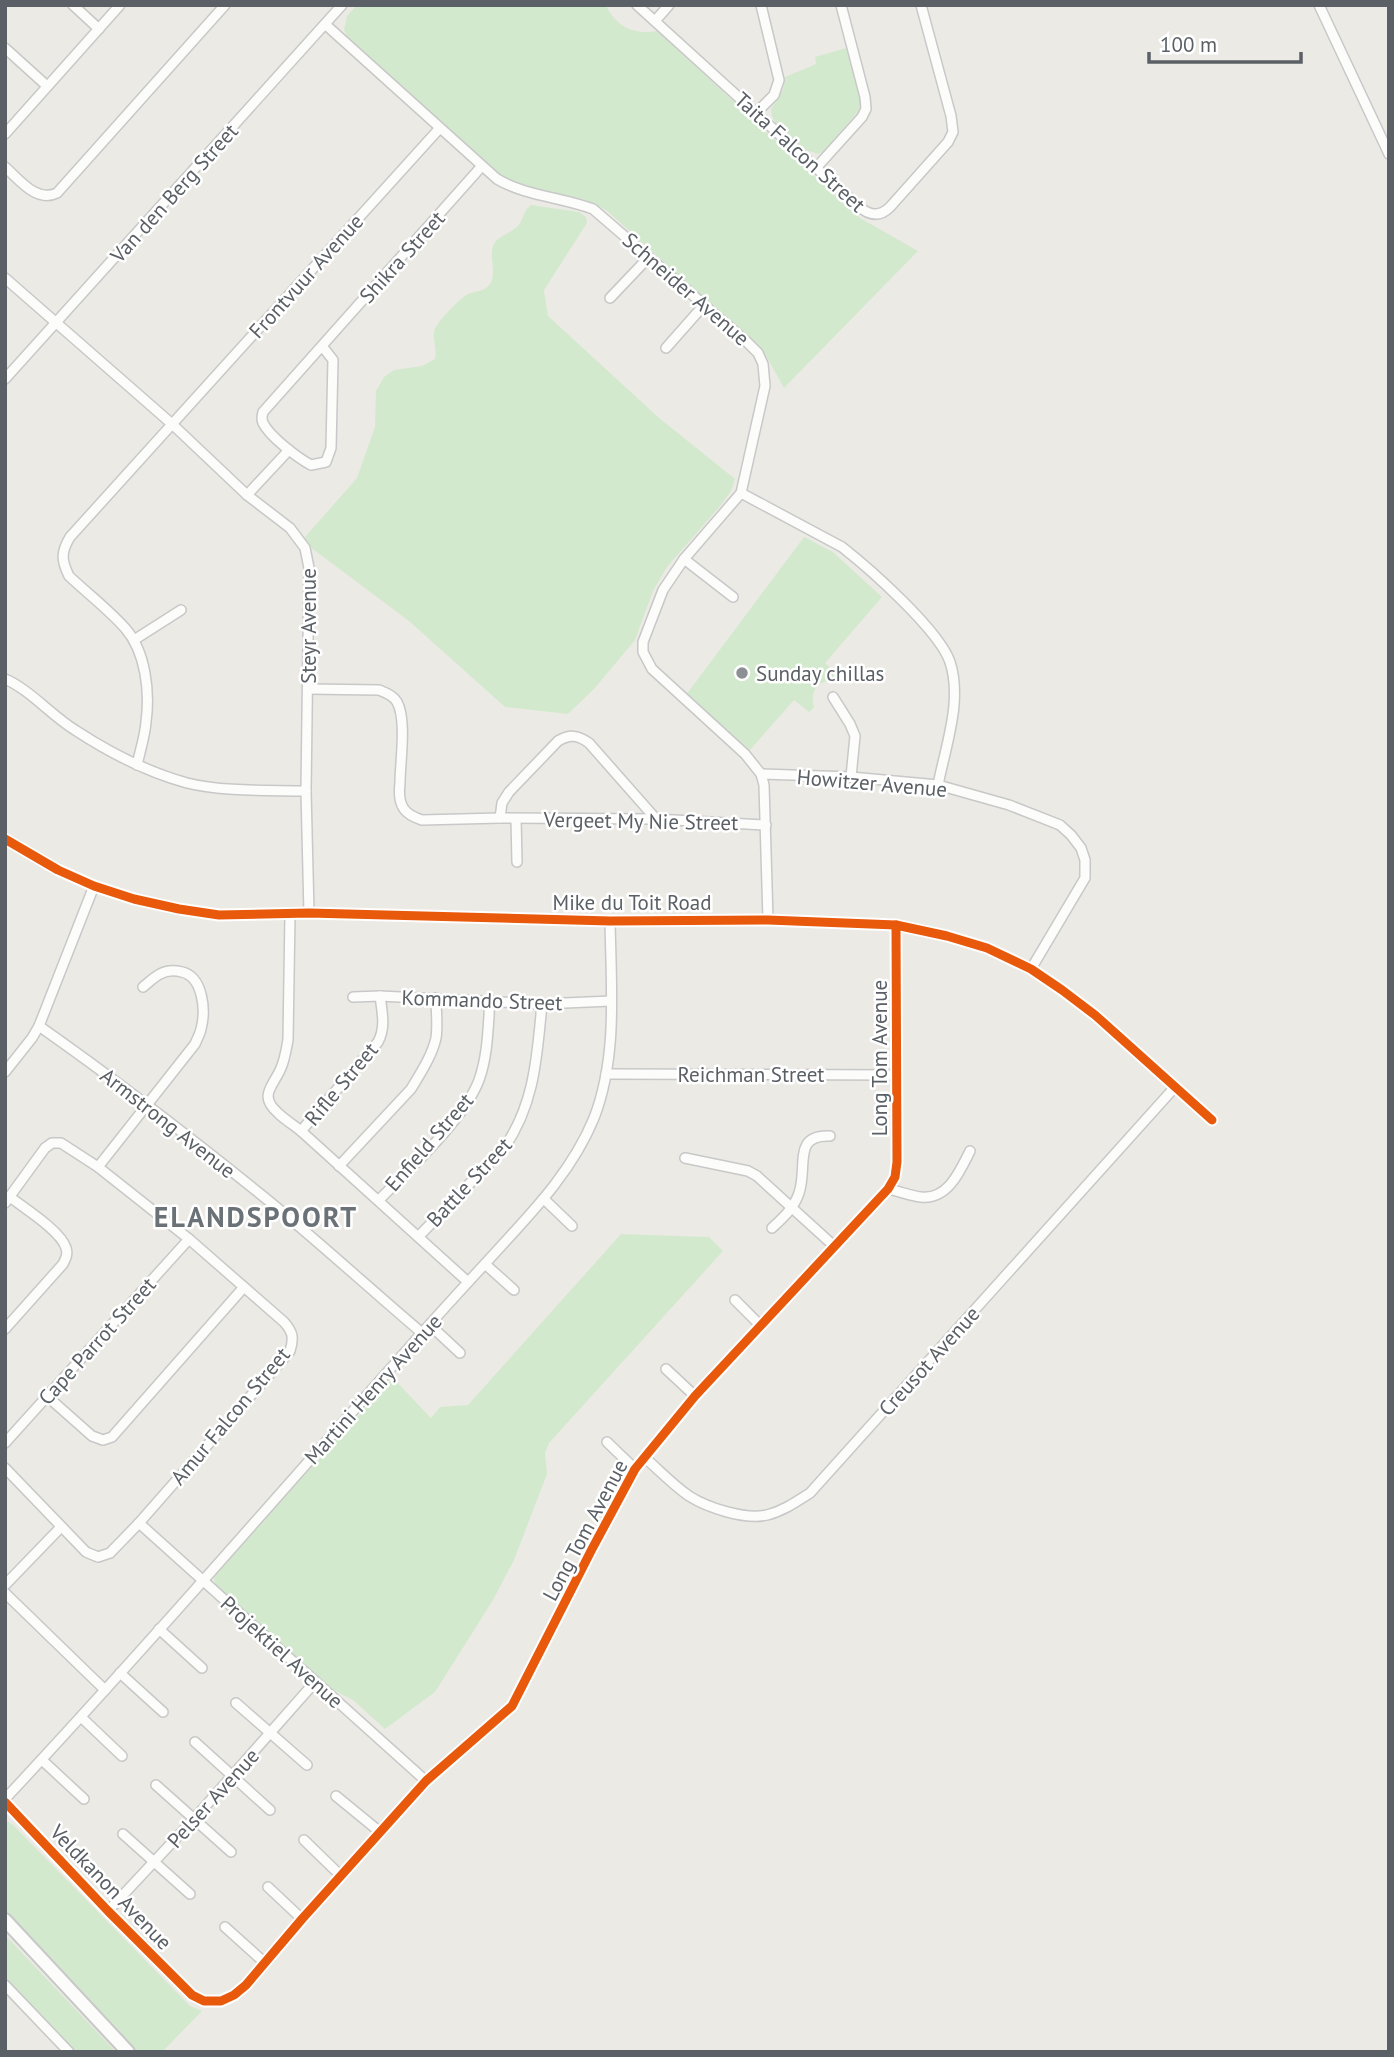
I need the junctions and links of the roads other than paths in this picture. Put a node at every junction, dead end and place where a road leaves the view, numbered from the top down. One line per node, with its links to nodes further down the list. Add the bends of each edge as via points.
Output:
1 (73, 5): 13 (street)
2 (120, 5): 13 (street)
3 (225, 5): 20 (street, via 57,193 38,195)
4 (342, 5): 12 (street, Van den Berg Street)
5 (637, 5): 11 (street, Taita Falcon Street)
6 (669, 5): 11 (street)
7 (761, 5): 16 (street, via 779,80 774,95)
8 (841, 5): 22 (street, via 866,108)
9 (921, 5): 22 (street, Taita Falcon Street, via 951,116 953,132 948,142 879,214 864,211)
10 (1319, 5): 19 (street)
11 (655, 21): 16 (street, Taita Falcon Street)
12 (326, 25): 17 (street, Schneider Avenue); 27 (street, Van den Berg Street)
13 (99, 29): 15 (street)
14 (5, 48): 15 (street)
15 (47, 86): 18 (street)
16 (756, 113): 22 (street, Taita Falcon Street)
17 (439, 129): 21 (street, Schneider Avenue); 31 (street, Frontvuur Avenue)
18 (5, 134)
19 (1389, 154)
20 (5, 167)
21 (481, 167): 23 (street, Schneider Avenue, via 523,191 593,209); 28 (street, Shikra Street)
22 (816, 168)
23 (648, 258): 25 (street); 26 (street, Schneider Avenue)
24 (5, 278): 27 (street, Steyr Avenue)
25 (610, 298)
26 (704, 305): 29 (street); 33 (street, Schneider Avenue, via 747,341 763,364 765,386)
27 (57, 323): 30 (street, Van den Berg Street); 31 (street, Steyr Avenue)
28 (322, 346): 32 (street, Shikra Street, via 261,418); 32 (street, Shikra Street, via 333,360 334,371 330,455 326,462 311,465)
29 (666, 348)
30 (5, 379)
31 (172, 424): 34 (street, Steyr Avenue); 38 (street, Frontvuur Avenue, via 71,537 62,555 69,576)
32 (289, 450): 34 (street)
33 (741, 493): 35 (street, Schneider Avenue); 45 (street, via 842,547 931,630 950,661 954,685)
34 (247, 495): 40 (street, Steyr Avenue, via 290,528 305,548 309,568)
35 (684, 559): 36 (street); 43 (street, Schneider Avenue, via 668,579 652,615 643,652 660,677)
36 (733, 597)
37 (181, 610): 38 (street)
38 (134, 640): 42 (street, via 147,703)
39 (5, 679): 42 (street, via 68,726)
40 (308, 688): 46 (street, Steyr Avenue); 47 (street, Vergeet My Nie Street, via 379,690 396,701 401,713 399,795 402,808 411,816 422,820)
41 (833, 697): 44 (street, via 855,736)
42 (137, 765): 46 (street, via 189,783)
43 (761, 774): 44 (street, Howitzer Avenue); 50 (street)
44 (850, 777): 45 (street, Howitzer Avenue)
45 (938, 785): 59 (street, Howitzer Avenue, via 1060,825 1081,848 1085,878)
46 (306, 791): 55 (street, Steyr Avenue)
47 (500, 818): 48 (street, via 509,792 551,748 572,736 589,743); 49 (street, Vergeet My Nie Street)
48 (656, 818): 49 (street, Vergeet My Nie Street); 50 (street, Vergeet My Nie Street)
49 (516, 819): 52 (street, Vergeet My Nie Street)
50 (766, 825): 56 (street)
51 (5, 839): 53 (street, Mike du Toit Road)
52 (517, 862)
53 (93, 886): 54 (street, Mike du Toit Road, via 134,900 219,915); 67 (street)
54 (290, 914): 55 (street, Mike du Toit Road); 74 (street, via 288,1040 267,1097 277,1112)
55 (309, 914): 57 (street, Mike du Toit Road)
56 (768, 920): 57 (street, Mike du Toit Road); 58 (street, Mike du Toit Road)
57 (610, 921): 65 (street, Martini Henry Avenue)
58 (896, 925): 59 (street, Mike du Toit Road, via 986,948); 70 (street, Long Tom Avenue)
59 (1031, 969): 71 (street, Mike du Toit Road, via 1095,1015)
60 (143, 987): 72 (street, via 161,973 185,972 200,990 203,1011 195,1044)
61 (380, 996): 62 (street, Kommando Street); 63 (street, Kommando Street); 74 (street, Rifle Street, via 383,1034)
62 (353, 997)
63 (436, 998): 64 (street, Kommando Street); 78 (street, via 436,1038 418,1079)
64 (490, 1000): 66 (street, Kommando Street); 83 (street, Enfield Street, via 483,1066 468,1102)
65 (611, 1002): 66 (street, Kommando Street); 69 (street, Martini Henry Avenue)
66 (542, 1004): 87 (street, Battle Street, via 532,1090 512,1138)
67 (39, 1026): 68 (street); 72 (street, Armstrong Avenue)
68 (5, 1072)
69 (606, 1074): 70 (street, Reichman Street); 81 (street, Martini Henry Avenue, via 580,1147)
70 (897, 1075): 80 (street, Long Tom Avenue, via 897,1161)
71 (1175, 1087): 73 (street, Mike du Toit Road); 105 (street, Creusot Avenue, via 810,1493 790,1507 744,1516 720,1509 692,1497)
72 (147, 1105): 79 (street); 98 (street, Armstrong Avenue, via 266,1199)
73 (1212, 1120)
74 (301, 1131): 78 (street)
75 (830, 1136): 84 (street, via 818,1135 805,1147 800,1189)
76 (970, 1152): 80 (street, via 956,1178 933,1197)
77 (685, 1158): 84 (street, via 748,1171)
78 (339, 1166): 83 (street)
79 (98, 1167): 82 (street, Amur Falcon Street, via 61,1143 52,1143); 88 (street, Amur Falcon Street)
80 (888, 1189): 89 (street, Long Tom Avenue)
81 (544, 1199): 85 (street); 90 (street, Martini Henry Avenue)
82 (7, 1200): 97 (street, via 56,1233 67,1256)
83 (379, 1200): 87 (street)
84 (792, 1207): 86 (street); 89 (street)
85 (572, 1226)
86 (772, 1228)
87 (419, 1236): 91 (street)
88 (189, 1239): 92 (street, Amur Falcon Street); 102 (street, Cape Parrot Street)
89 (834, 1246): 96 (street, Long Tom Avenue)
90 (485, 1264): 91 (street, Martini Henry Avenue); 93 (street)
91 (468, 1282): 95 (street, Martini Henry Avenue)
92 (244, 1287): 102 (street, via 112,1437 92,1436); 108 (street, Amur Falcon Street, via 292,1331 290,1351)
93 (513, 1290)
94 (735, 1300): 96 (street)
95 (430, 1325): 98 (street, Martini Henry Avenue); 99 (street)
96 (761, 1326): 101 (street, Long Tom Avenue)
97 (5, 1329)
98 (422, 1333): 110 (street, Martini Henry Avenue)
99 (460, 1353)
100 (666, 1369): 101 (street)
101 (695, 1396): 105 (street, Long Tom Avenue)
102 (48, 1397): 104 (street, Cape Parrot Street)
103 (607, 1442): 107 (street)
104 (5, 1443)
105 (644, 1457): 107 (street, Long Tom Avenue)
106 (5, 1468): 109 (street, Amur Falcon Street)
107 (635, 1469): 127 (street, Long Tom Avenue, via 516,1700)
108 (139, 1523): 109 (street, Amur Falcon Street, via 110,1553 98,1557 86,1552); 110 (street, Projektiel Avenue)
109 (61, 1527): 111 (street)
110 (203, 1580): 113 (street, Martini Henry Avenue); 116 (street, Projektiel Avenue)
111 (5, 1585)
112 (5, 1592): 117 (street)
113 (159, 1629): 114 (street); 115 (street, Martini Henry Avenue)
114 (202, 1668)
115 (120, 1673): 117 (street, Martini Henry Avenue); 119 (street)
116 (315, 1682): 121 (street, Pelser Avenue); 127 (street, Projektiel Avenue)
117 (105, 1690): 120 (street, Martini Henry Avenue)
118 (236, 1703): 121 (street)
119 (163, 1712)
120 (81, 1717): 123 (street); 124 (street, Martini Henry Avenue)
121 (271, 1732): 125 (street); 126 (street, Pelser Avenue)
122 (195, 1742): 126 (street)
123 (122, 1756)
124 (42, 1760): 130 (street); 131 (street, Martini Henry Avenue)
125 (307, 1765)
126 (233, 1776): 132 (street); 133 (street, Pelser Avenue)
127 (426, 1781): 134 (street, Long Tom Avenue)
128 (156, 1785): 133 (street)
129 (336, 1796): 134 (street)
130 (84, 1799)
131 (5, 1800): 142 (street, Veldkanon Avenue)
132 (270, 1810)
133 (194, 1819): 137 (street); 138 (street, Pelser Avenue)
134 (380, 1832): 139 (street, Long Tom Avenue)
135 (123, 1834): 138 (street)
136 (304, 1840): 139 (street)
137 (231, 1852)
138 (155, 1862): 141 (street); 142 (street, Pelser Avenue)
139 (341, 1876): 143 (street, Long Tom Avenue)
140 (268, 1887): 143 (street)
141 (190, 1894)
142 (108, 1911): 148 (street, Veldkanon Avenue)
143 (302, 1919): 146 (street, Long Tom Avenue)
144 (5, 1920): 150 (street)
145 (225, 1927): 146 (street)
146 (265, 1963): 148 (street, Long Tom Avenue, via 228,1999 204,2001)
147 (5, 1985): 149 (street)
148 (192, 1995)
149 (68, 2052)
150 (128, 2052)

